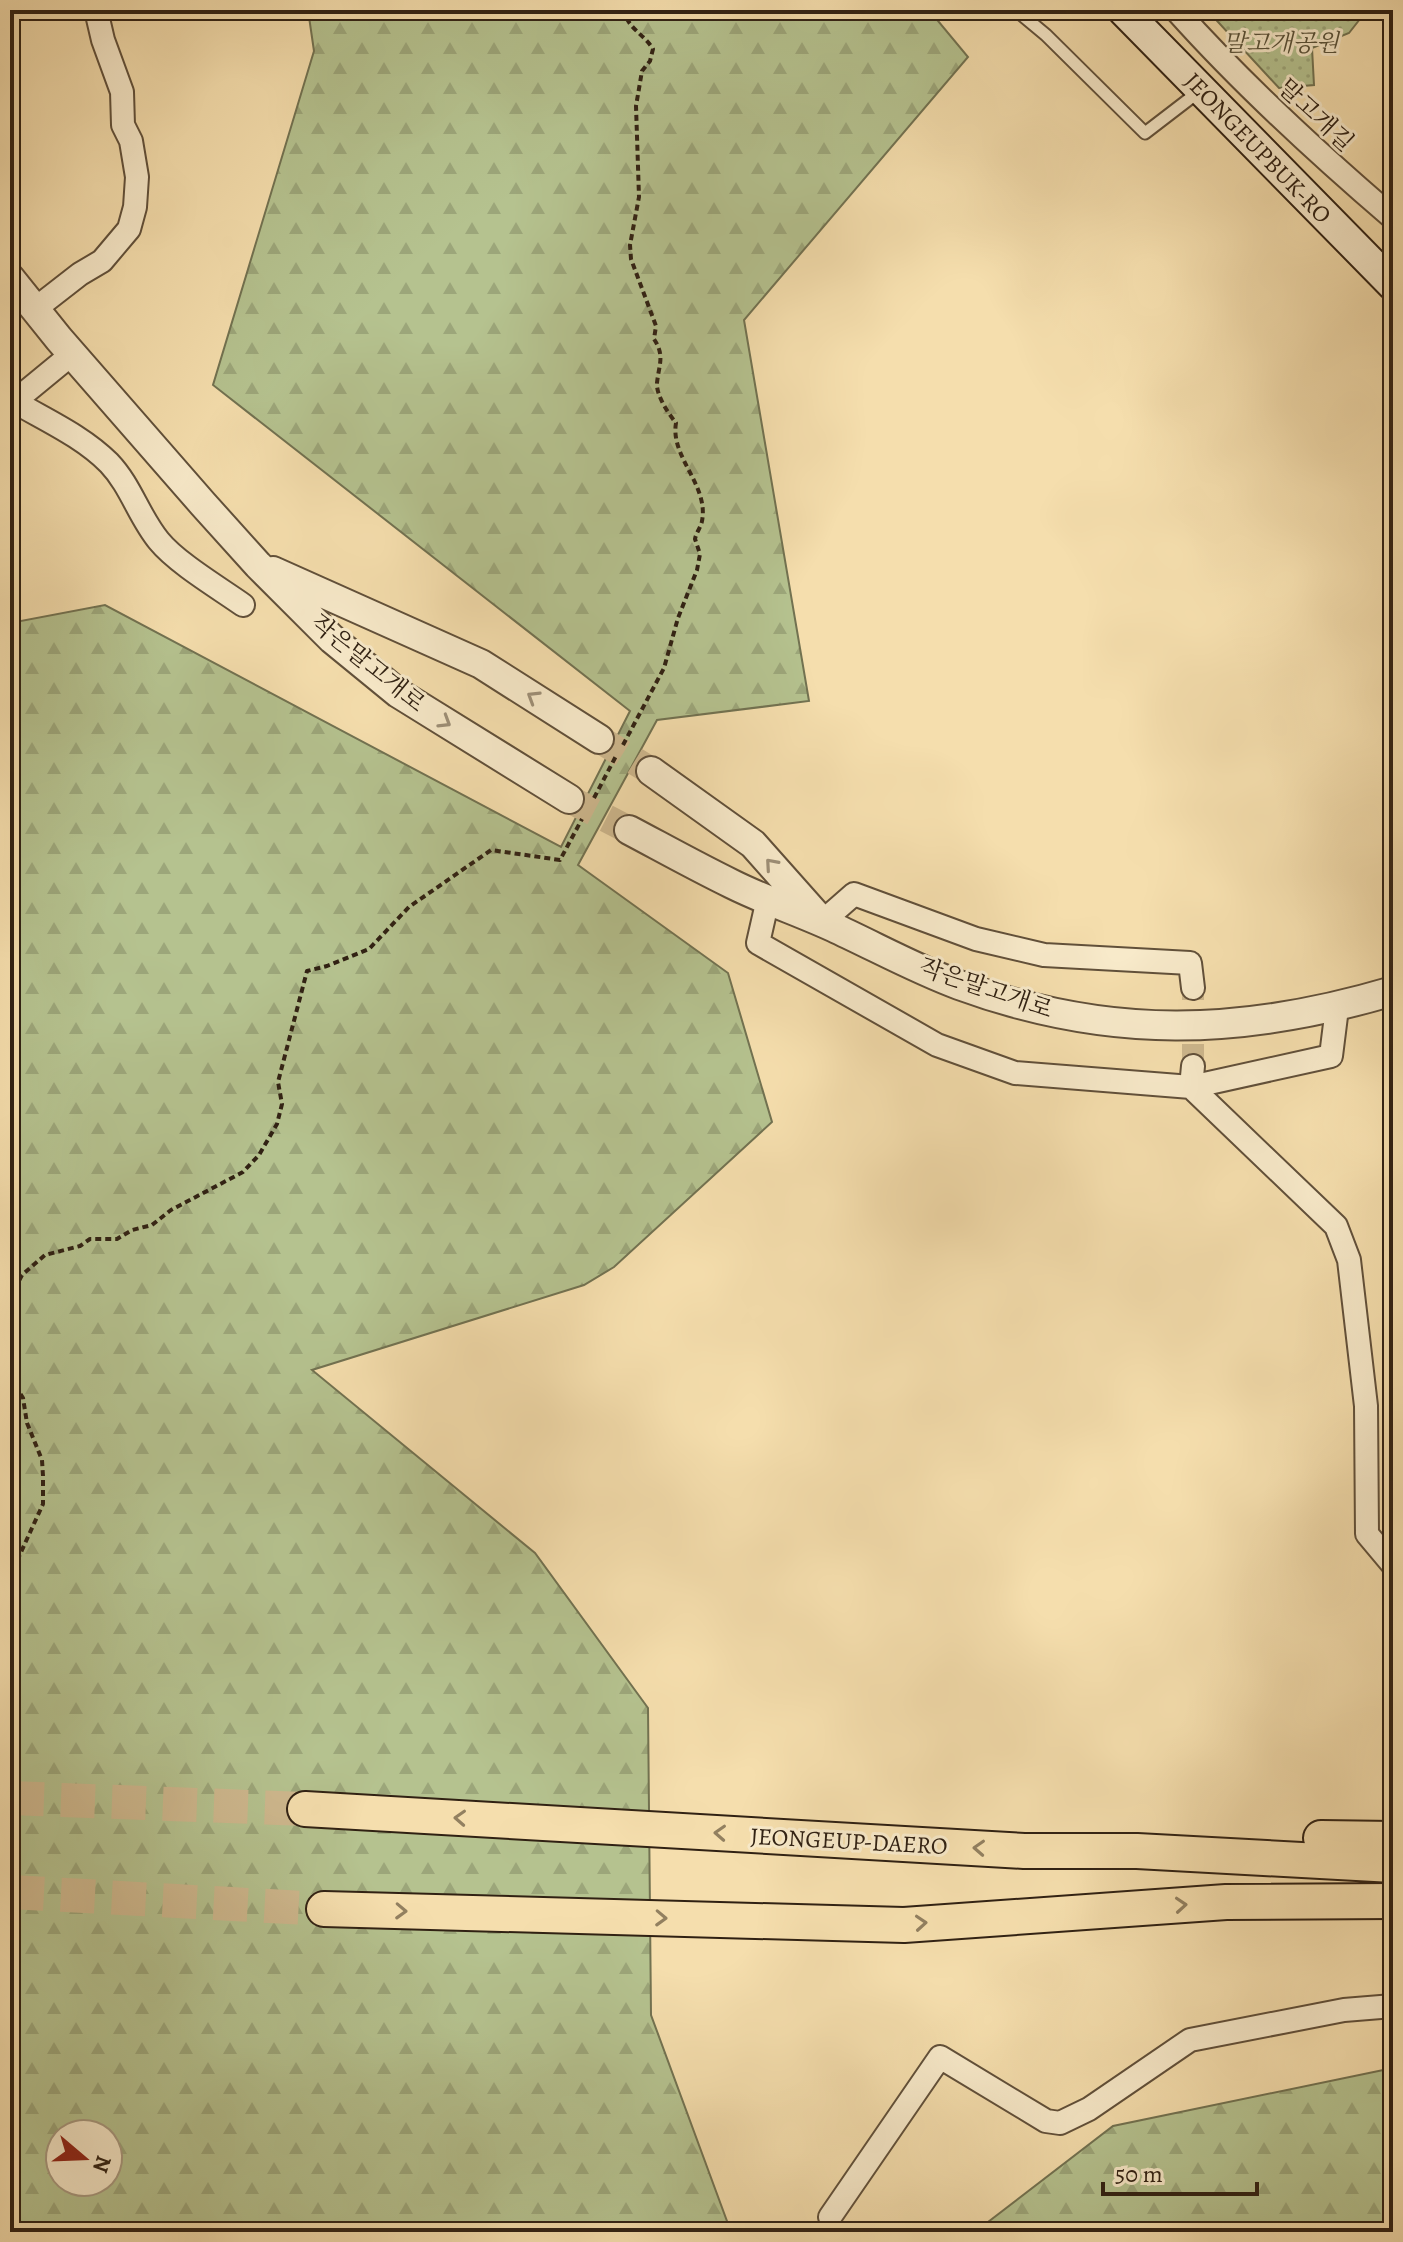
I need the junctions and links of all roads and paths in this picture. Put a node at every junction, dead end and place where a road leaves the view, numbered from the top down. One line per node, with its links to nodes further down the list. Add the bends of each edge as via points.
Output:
1 (96, 10): 10 (street, via 122,92 123,125 137,177 135,207 129,229 102,261)
2 (624, 10): 17 (path, via 630,25 653,49 642,71 636,106 639,197 631,259 656,326 654,339 662,360 656,386 676,423 674,434 700,495 703,523 695,539 700,554 697,570 664,668)
3 (1016, 10): 6 (lane, via 1145,133)
4 (1123, 10): 6 (main road, JEONGEUPBUK-RO)
5 (1176, 10): 7 (street, 말고개길, via 1237,77)
6 (1202, 90): 9 (main road, JEONGEUPBUK-RO)
7 (1393, 218)
8 (10, 278): 10 (street, 작은말고개로)
9 (1393, 285)
10 (35, 309): 11 (street, 작은말고개로)
11 (72, 354): 12 (street); 13 (street, 작은말고개로)
12 (11, 402): 14 (street, via 85,442 110,463 160,544)
13 (258, 565): 15 (street, 작은말고개로, one-way to 13, via 481,664); 17 (street, 작은말고개로, one-way to 17, via 332,639 398,693)
14 (243, 605)
15 (599, 739)
16 (651, 771): 20 (street, 작은말고개로, one-way to 16, via 753,844)
17 (580, 808): 25 (path, via 560,860 491,850 409,907 369,949 307,971 278,1082 282,1104 277,1124 243,1172 152,1225 117,1239 90,1239 45,1255 22,1275)
18 (629, 830): 19 (street, 작은말고개로)
19 (768, 899): 20 (street, 작은말고개로); 24 (street, via 758,943 937,1045 1015,1073 1128,1084)
20 (822, 922): 21 (street, via 854,894 976,939 1044,955 1190,963); 23 (street, 작은말고개로, via 957,984 1078,1018 1193,1027)
21 (1193, 988)
22 (1393, 991): 23 (street, 작은말고개로)
23 (1337, 1008): 24 (street, via 1331,1056)
24 (1192, 1077): 27 (street, via 1336,1226 1349,1260 1366,1406 1367,1534)
25 (10, 1298)
26 (10, 1377): 28 (path, via 23,1398 42,1460 43,1504)
27 (1393, 1565)
28 (10, 1567)
29 (305, 1809): 31 (main road, JEONGEUP-DAERO, one-way to 29)
30 (1393, 1839): 31 (main road, via 1094,1833)
31 (1024, 1851): 32 (main road, JEONGEUP-DAERO, via 1137,1851)
32 (1393, 1865)
33 (1393, 1901): 34 (main road)
34 (1226, 1902): 35 (main road, one-way to 34, via 904,1925); 36 (main road)
35 (324, 1909)
36 (1393, 1913)
37 (1393, 2006): 38 (street, via 1344,2010 1190,2040 1060,2123 1046,2121 940,2057)
38 (830, 2217)

